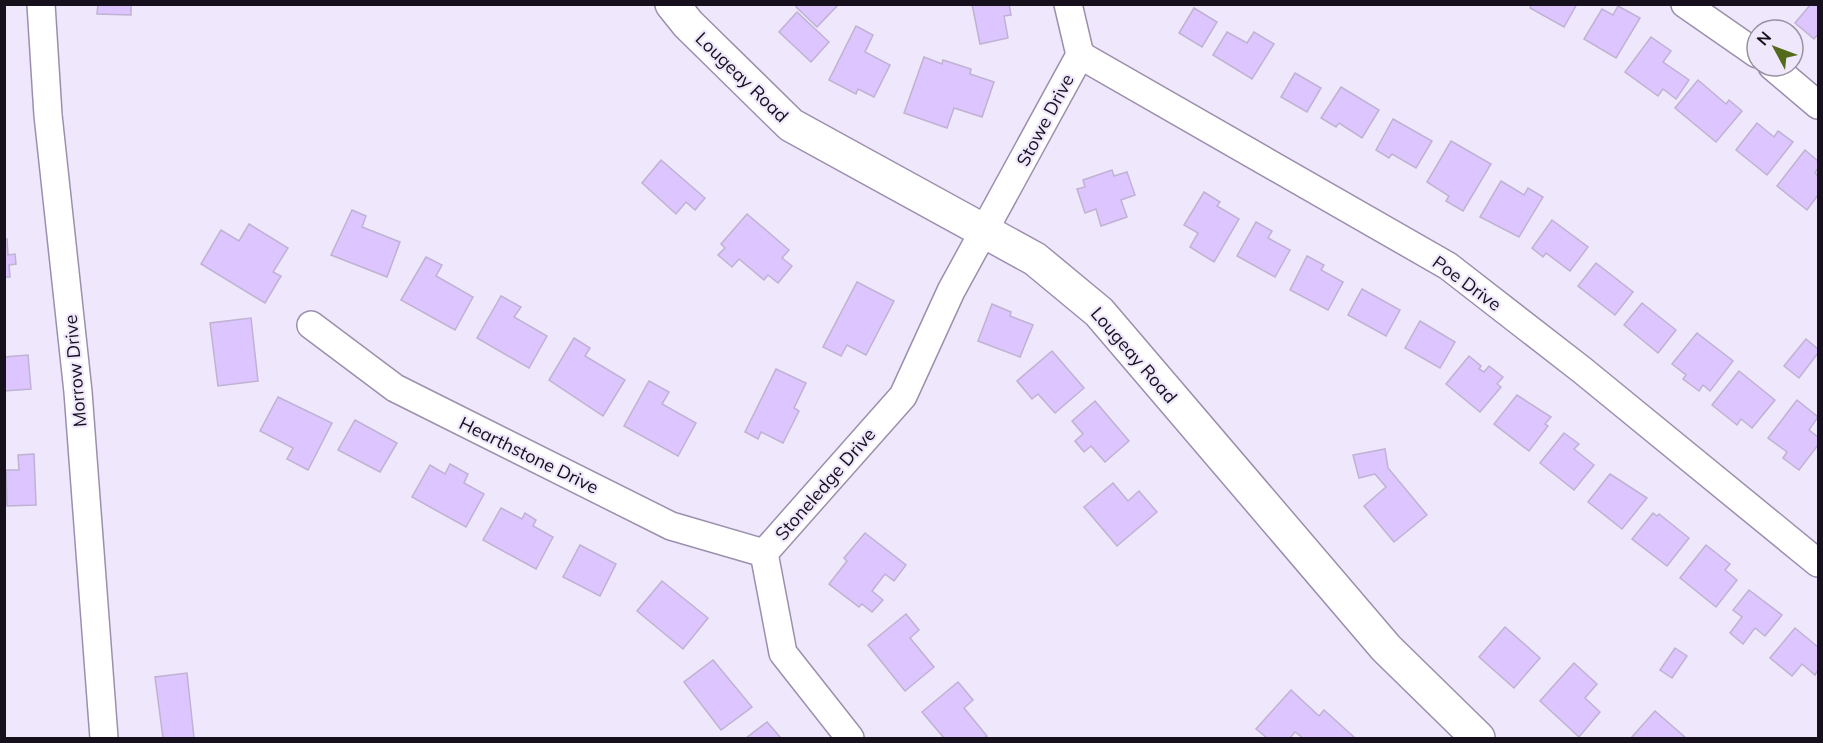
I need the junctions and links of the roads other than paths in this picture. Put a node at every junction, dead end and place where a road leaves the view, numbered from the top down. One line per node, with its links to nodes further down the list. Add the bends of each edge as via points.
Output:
1 (41, 4): 13 (street, Morrow Drive, via 48,115 78,392)
2 (672, 4): 9 (street, Lougeay Road, via 791,125)
3 (1068, 4): 6 (street, Stowe Drive)
4 (1685, 4): 5 (street)
5 (1745, 46)
6 (1080, 55): 9 (street, Stowe Drive); 12 (street, Poe Drive, via 1448,266)
7 (1786, 78): 8 (street)
8 (1818, 105)
9 (986, 231): 11 (street, Stoneledge Drive, via 951,291 903,396); 15 (street, Lougeay Road, via 1035,259 1099,312 1386,648)
10 (310, 325): 11 (street, Hearthstone Drive, via 395,388 671,526)
11 (764, 553): 14 (street, Stoneledge Drive, via 783,653)
12 (1818, 563)
13 (104, 738)
14 (850, 738)
15 (1478, 738)

